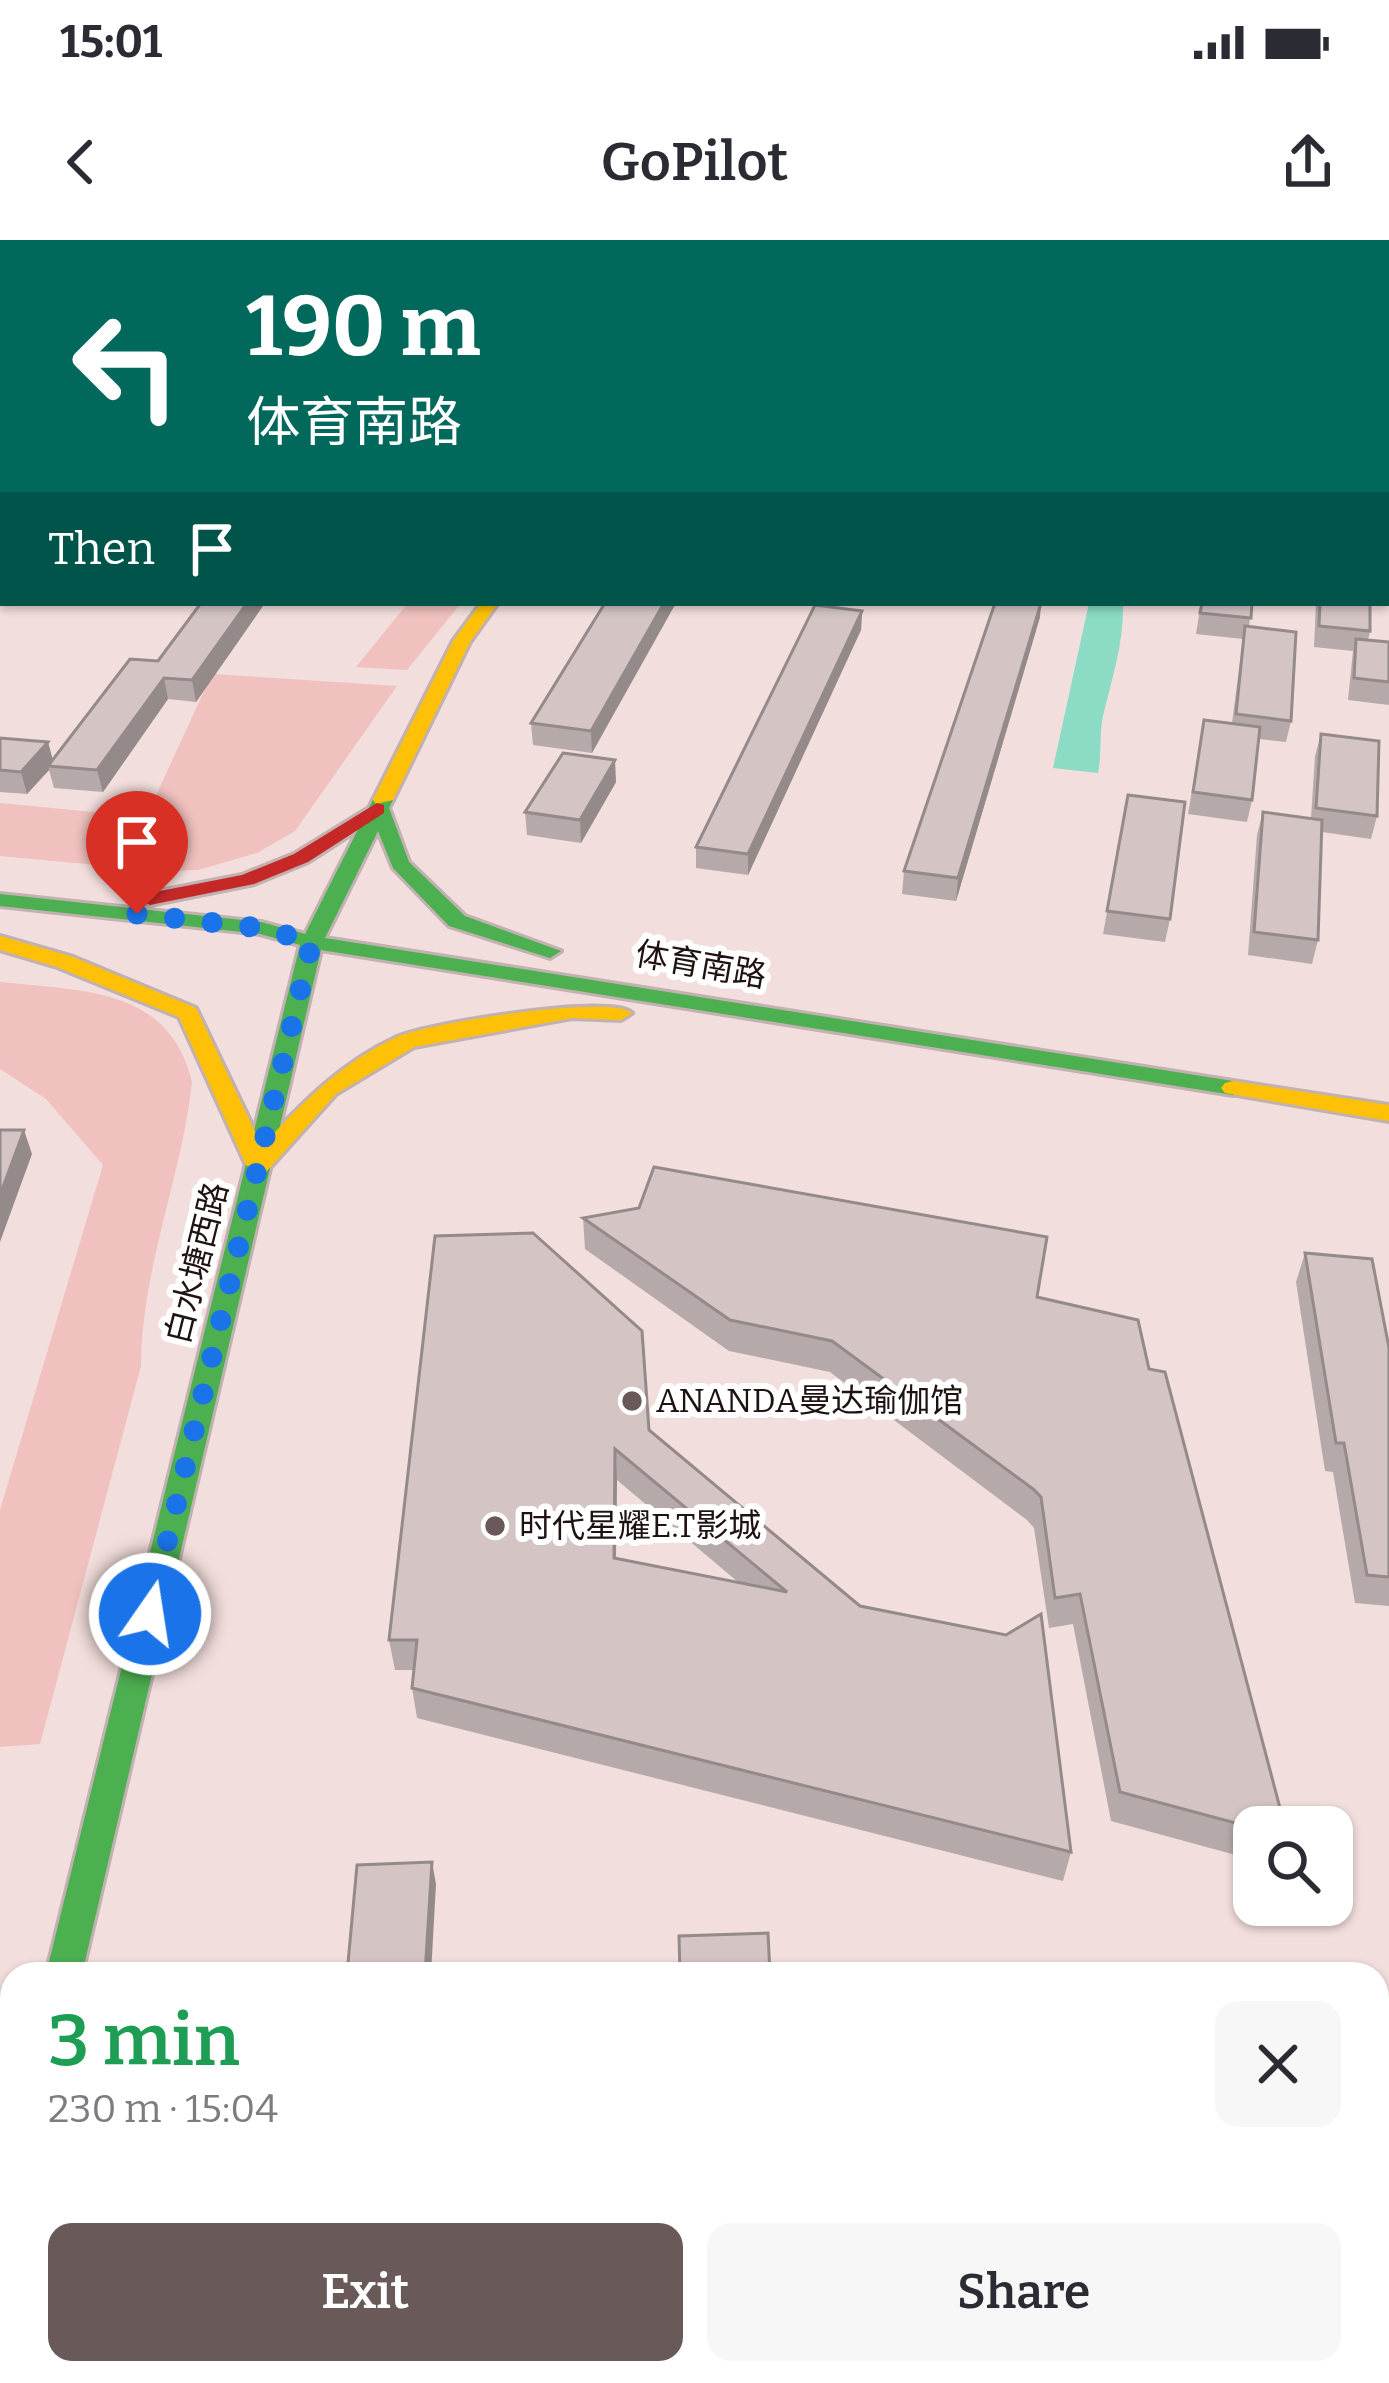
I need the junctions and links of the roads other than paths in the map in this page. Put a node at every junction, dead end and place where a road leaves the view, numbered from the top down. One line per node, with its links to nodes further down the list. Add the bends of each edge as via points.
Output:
1 (488, 606): 2 (street, 白水塘西路, via 462,641)
2 (379, 808): 4 (street, via 301,858 247,880); 8 (street, 白水塘西路); 10 (street, via 400,864 457,921)
3 (0, 900): 4 (street, 体育南路)
4 (96, 909): 8 (street, 体育南路, via 261,928)
5 (0, 932): 6 (street)
6 (88, 941)
7 (0, 943): 14 (street, via 188,1012)
8 (310, 953): 9 (street, 体育南路); 10 (street, 体育南路); 11 (street, 体育南路); 14 (street, 白水塘西路)
9 (263, 959)
10 (724, 1004): 12 (street, 体育南路)
11 (641, 1013): 13 (street, 体育南路); 14 (street, via 572,1011 407,1041 328,1089)
12 (1389, 1112)
13 (1389, 1140)
14 (258, 1165): 15 (street, 白水塘西路)
15 (67, 1962)

